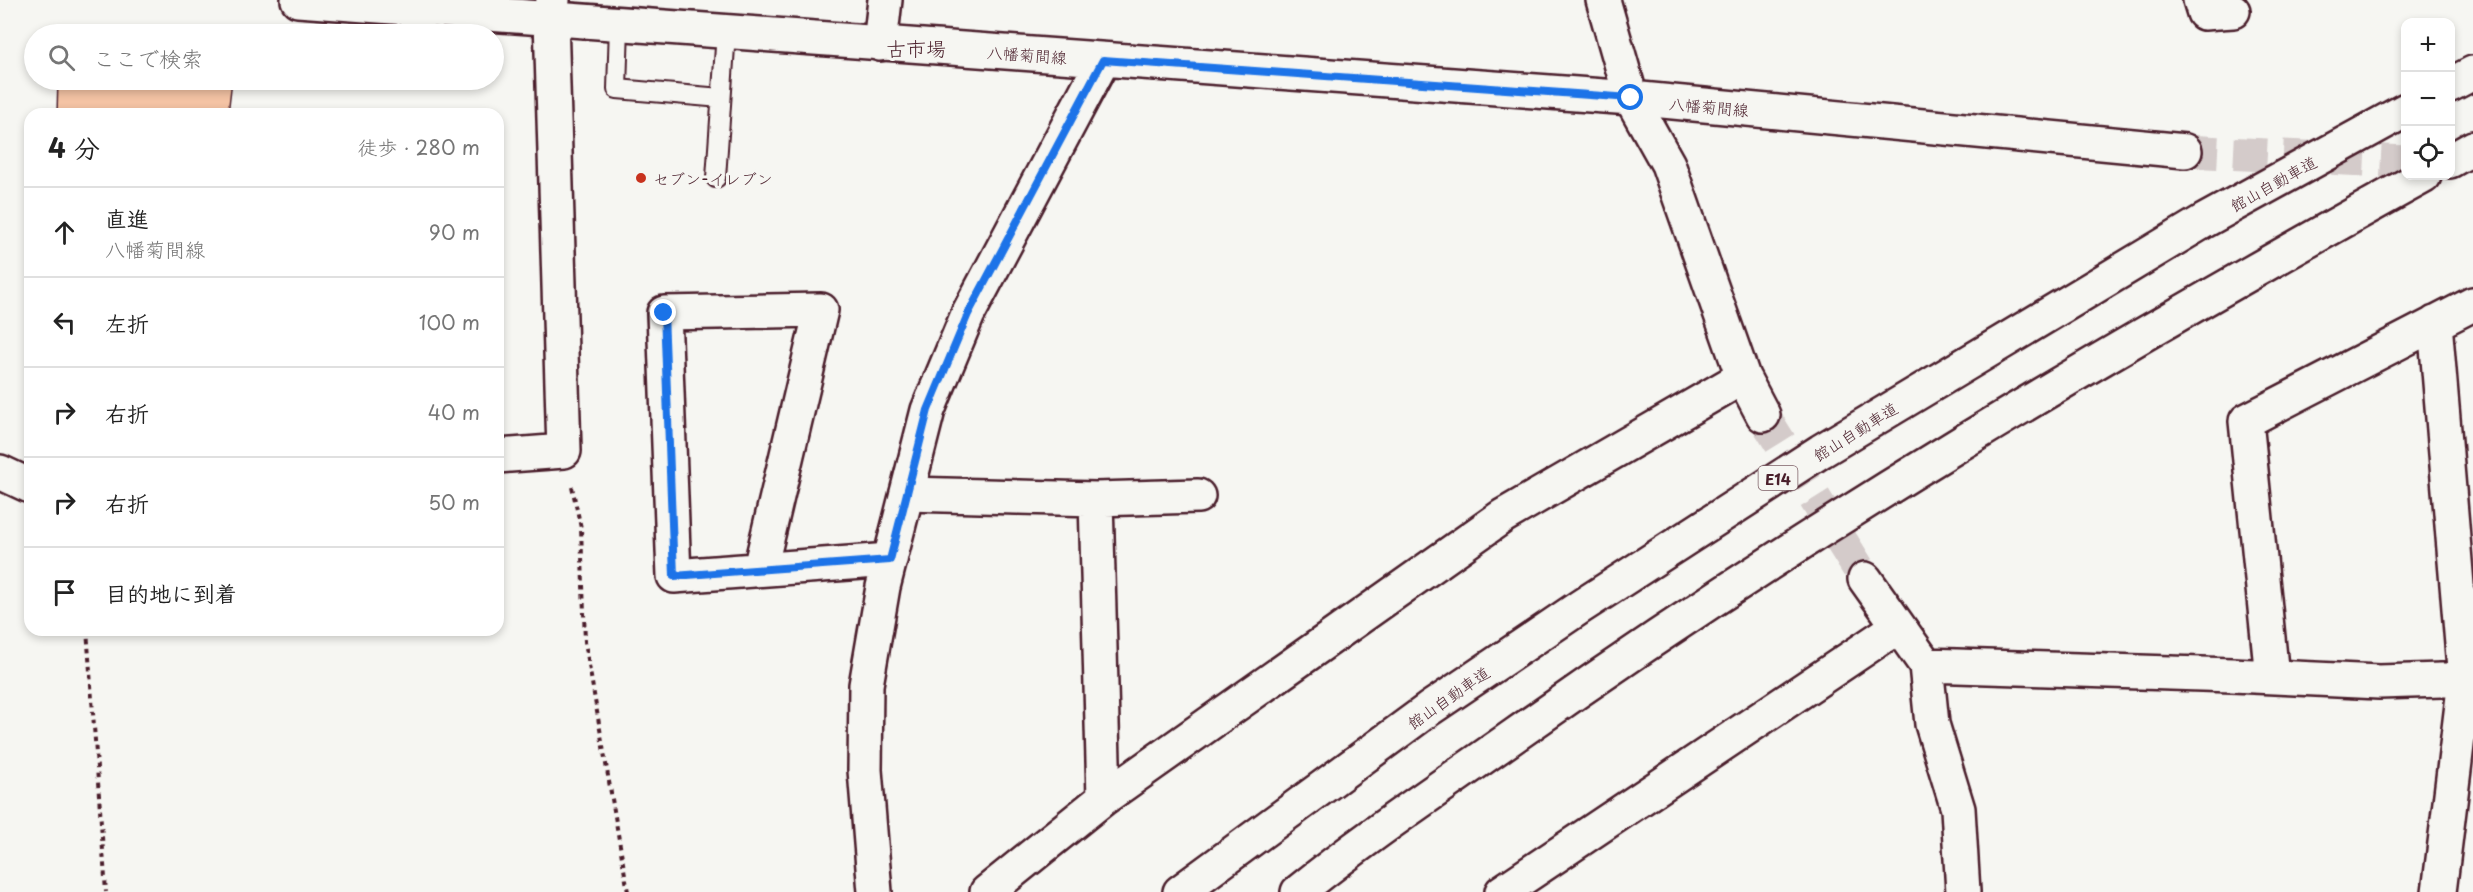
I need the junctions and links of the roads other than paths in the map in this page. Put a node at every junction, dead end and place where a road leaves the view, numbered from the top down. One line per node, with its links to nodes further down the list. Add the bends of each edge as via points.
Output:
1 (298, 0): 5 (main road, 八幡菊間線)
2 (885, 0): 9 (main road)
3 (1603, 0): 14 (main road)
4 (2200, 0): 6 (main road, via 2204,13)
5 (552, 9): 7 (main road, 八幡菊間線); 25 (main road, via 564,452)
6 (2233, 11)
7 (619, 25): 8 (main road, 八幡菊間線); 13 (lane, via 617,89)
8 (726, 32): 9 (main road, 八幡菊間線); 13 (lane)
9 (880, 44): 10 (main road, 八幡菊間線)
10 (1103, 60): 14 (main road, 八幡菊間線); 28 (main road, via 968,314 928,410)
11 (2473, 73): 12 (main road)
12 (2455, 83)
13 (721, 98): 19 (lane)
14 (1631, 98): 17 (main road, 八幡菊間線); 23 (main road, via 1668,164)
15 (2401, 113): 41 (main road, 館山自動車道 / E14, via 2204,221 1821,451 1429,709)
16 (2473, 148): 18 (main road)
17 (2185, 151)
18 (2455, 159)
19 (716, 178)
20 (2417, 180): 42 (main road, via 2228,284 1855,508 1618,662)
21 (2473, 304): 22 (main road)
22 (2435, 323): 36 (main road, via 2246,421); 37 (main road)
23 (1743, 376): 24 (main road); 38 (main road, via 1503,516)
24 (1763, 415)
25 (504, 456)
26 (0, 472): 27 (main road)
27 (24, 483)
28 (907, 494): 30 (main road); 31 (main road)
29 (1198, 496): 30 (main road)
30 (1096, 498): 38 (main road)
31 (890, 560): 32 (main road); 39 (main road, via 866,685 865,770)
32 (760, 569): 32 (main road, via 674,576 664,313 821,310)
33 (1865, 579): 34 (main road)
34 (1897, 627): 35 (main road); 43 (main road)
35 (1926, 665): 36 (main road); 44 (main road, via 1932,724 1958,809)
36 (2272, 677): 37 (main road, via 2379,682)
37 (2469, 680): 45 (main road)
38 (1104, 798): 40 (main road)
39 (875, 892)
40 (987, 892)
41 (1180, 892)
42 (1298, 892)
43 (1502, 892)
44 (1963, 892)
45 (2439, 892)

